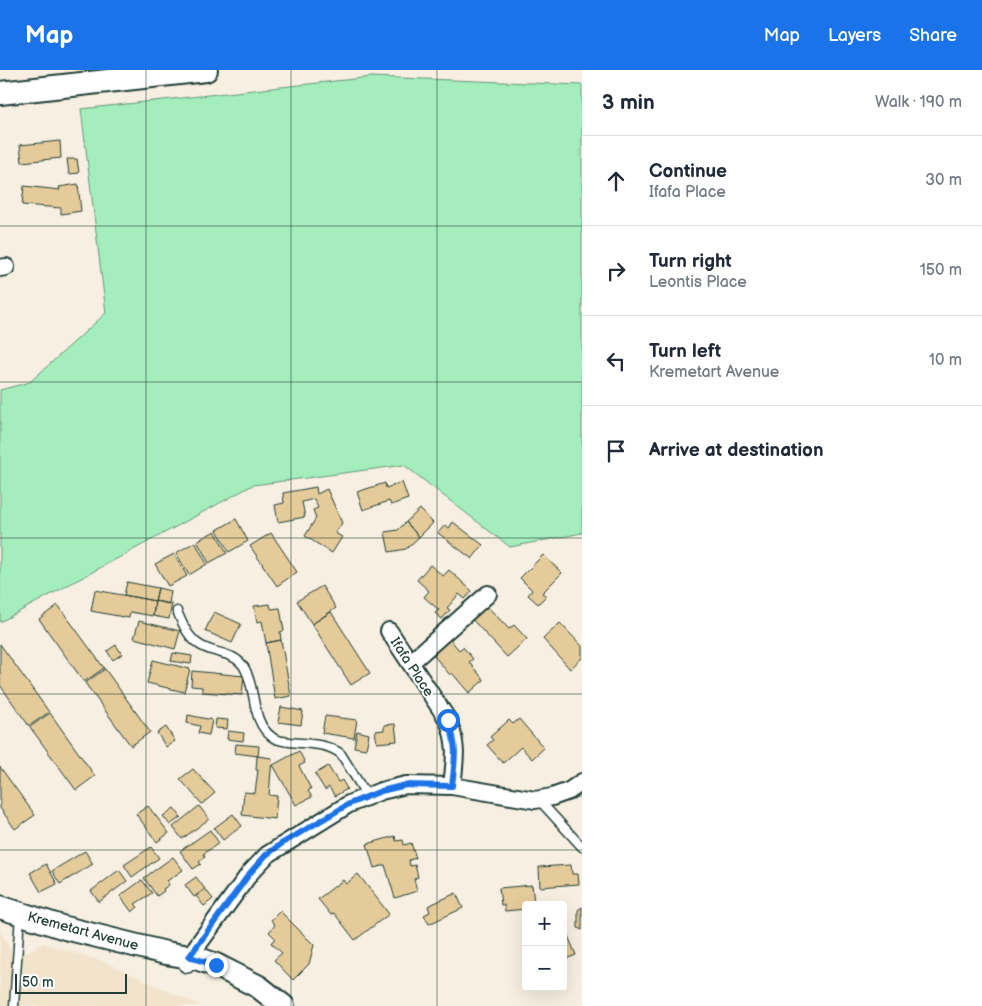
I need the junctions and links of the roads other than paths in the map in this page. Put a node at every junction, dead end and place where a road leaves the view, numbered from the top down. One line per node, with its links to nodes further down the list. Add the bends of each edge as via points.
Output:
1 (206, 70): 2 (street)
2 (0, 93)
3 (488, 594): 6 (street)
4 (177, 611): 9 (lane, via 184,628 196,643 233,657 243,666 258,716 271,737 335,749)
5 (389, 632): 6 (street, Ifafa Place)
6 (410, 664): 8 (street, Ifafa Place, via 448,720 455,736)
7 (582, 782): 10 (street, via 569,792)
8 (452, 786): 9 (street, via 406,785); 10 (street)
9 (367, 796): 13 (street, via 266,855)
10 (539, 800): 11 (lane)
11 (582, 846)
12 (10, 910): 13 (street, Kremetart Avenue); 14 (lane)
13 (188, 961): 15 (street, Kremetart Avenue); 16 (street, Kremetart Avenue, via 216,965 259,987)
14 (14, 1006)
15 (264, 1006)
16 (283, 1006)

